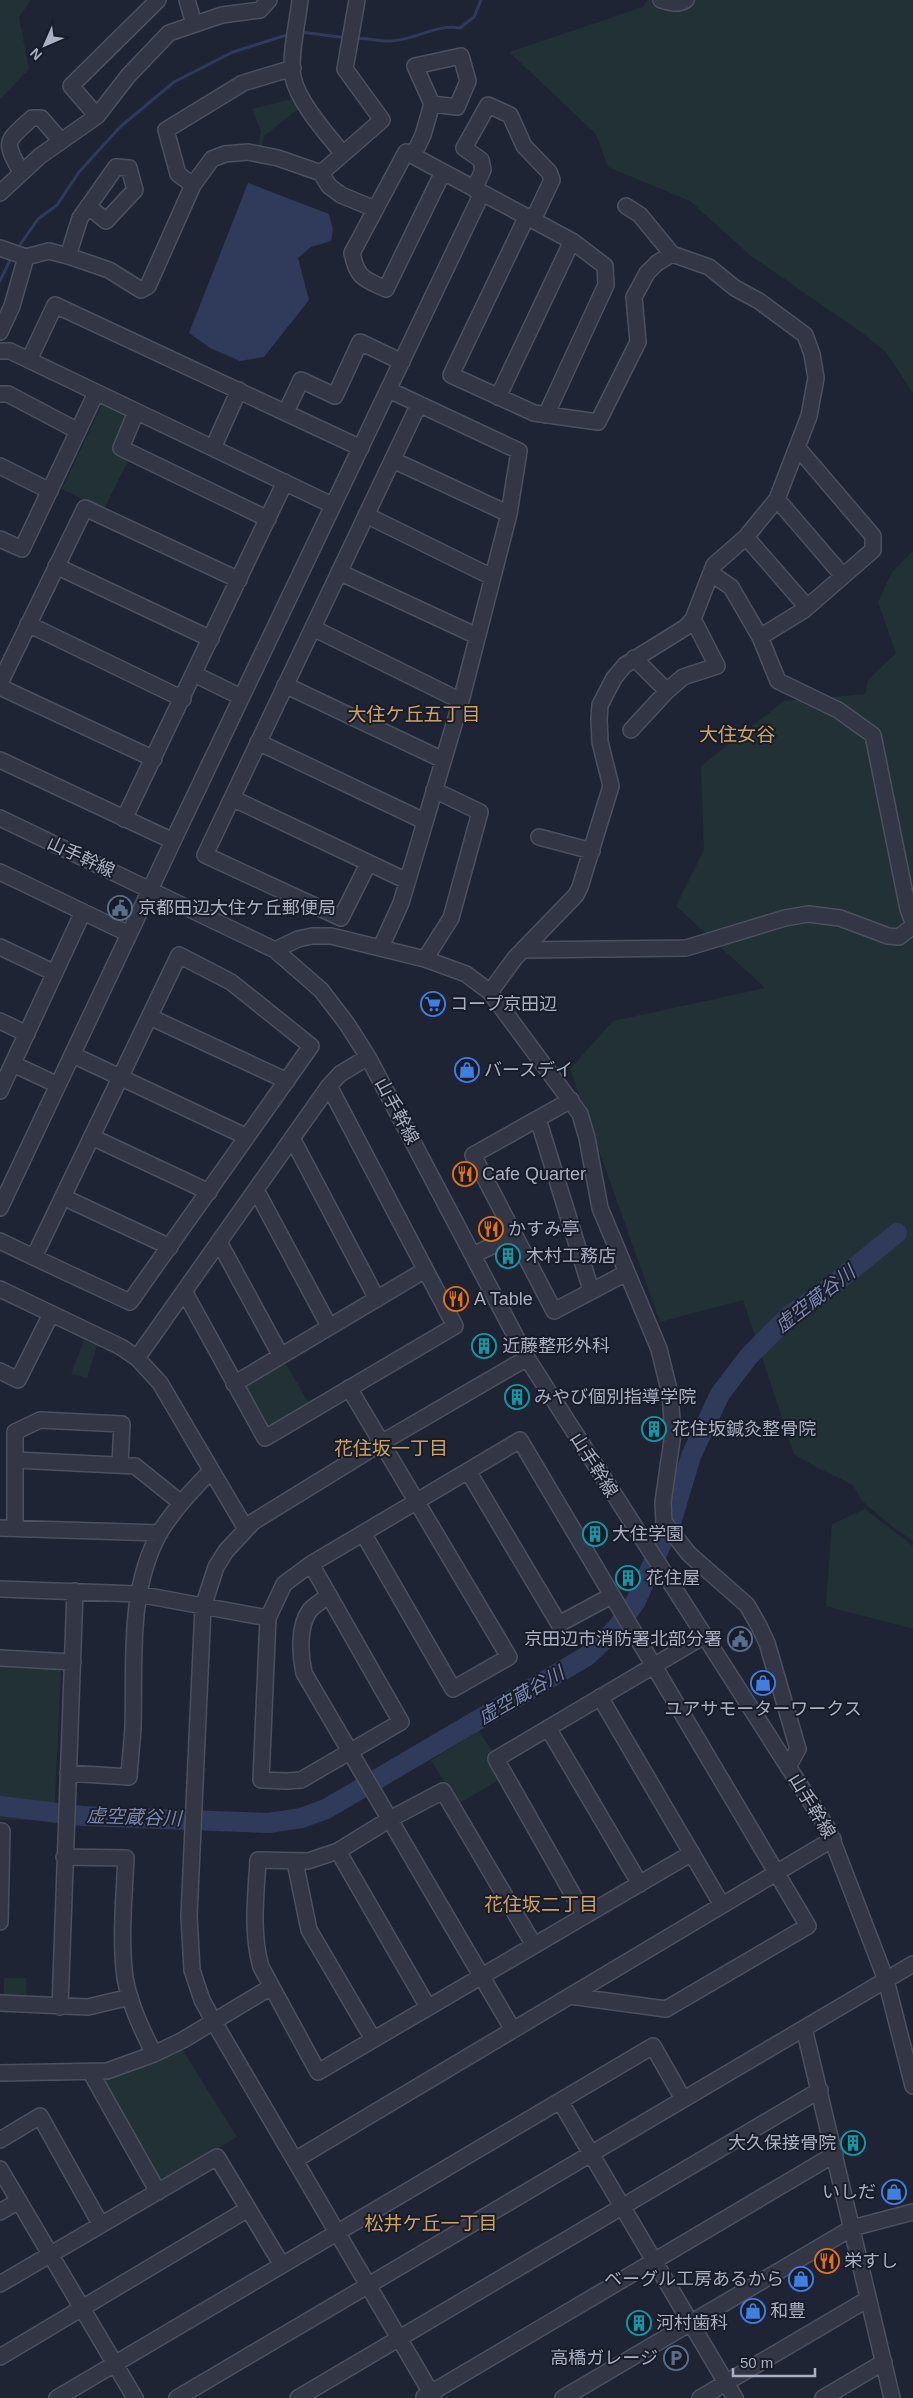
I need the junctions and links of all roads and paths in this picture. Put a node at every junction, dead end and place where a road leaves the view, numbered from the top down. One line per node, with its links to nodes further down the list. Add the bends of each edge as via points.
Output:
1 (158, 0): 11 (street, via 71,86)
2 (187, 0): 8 (street)
3 (269, 0): 8 (street, via 260,10 222,15)
4 (300, 0): 9 (street)
5 (357, 0): 13 (street, via 345,69 382,120)
6 (662, 0): 7 (street, via 671,4)
7 (686, 0)
8 (194, 24): 11 (street, via 169,32)
9 (293, 68): 13 (street, via 293,77 301,94); 18 (street, via 243,83 166,130 178,174)
10 (432, 104): 14 (street, via 424,135)
11 (97, 116): 12 (street)
12 (61, 141): 15 (street); 15 (street, via 41,118 32,118 10,138 8,149)
13 (343, 154): 17 (street)
14 (413, 156): 16 (street); 23 (street, via 406,152)
15 (21, 172): 20 (street)
16 (443, 172): 19 (street); 23 (street, via 386,289 362,278 352,253)
17 (321, 173): 18 (street, via 278,158 248,152 225,154 212,159); 23 (street, via 329,186 341,195)
18 (193, 185): 28 (street, via 148,286 141,290 109,270)
19 (478, 191): 24 (street); 24 (street, via 483,170 481,160 464,148 488,105 510,115 524,146 549,172 552,180); 32 (street)
20 (0, 194)
21 (88, 206): 28 (street, via 80,218)
22 (626, 206): 27 (street, via 640,215)
23 (375, 209)
24 (530, 218): 25 (street); 37 (street, via 451,375)
25 (572, 241): 37 (street); 41 (street, via 605,266 606,285)
26 (14, 252): 28 (street, via 49,251); 29 (street, via 12,306)
27 (672, 254): 41 (street, via 647,273 634,297 638,342 598,422); 45 (street, via 709,267 734,288 806,335 816,378 809,416)
28 (68, 256)
29 (0, 332)
30 (0, 351): 31 (street, via 10,351)
31 (28, 360): 33 (street, via 55,305); 35 (street)
32 (402, 362): 34 (street); 40 (street, via 360,342 335,396 301,380)
33 (239, 390): 40 (street); 43 (street)
34 (390, 390): 38 (street); 44 (street)
35 (96, 393): 39 (street); 42 (street)
36 (0, 394): 42 (street, via 8,394)
37 (498, 397): 41 (street)
38 (419, 404): 46 (street); 52 (street, via 519,451)
39 (136, 412): 43 (street); 54 (street, via 121,448)
40 (286, 412): 44 (street)
41 (546, 415)
42 (78, 431): 49 (street)
43 (213, 448): 48 (street)
44 (361, 448): 51 (street)
45 (797, 448): 50 (street); 60 (street, via 873,536 873,550)
46 (392, 460): 52 (street); 53 (street)
47 (0, 466): 49 (street)
48 (285, 482): 51 (street); 54 (street)
49 (50, 491): 56 (street, via 22,549)
50 (778, 499): 55 (street); 60 (street)
51 (332, 505): 75 (street)
52 (509, 514): 61 (street)
53 (366, 515): 58 (street); 61 (street)
54 (268, 519): 62 (street)
55 (746, 537): 59 (street, via 714,566); 63 (street)
56 (0, 539)
57 (56, 566): 62 (street, via 85,508); 65 (street); 69 (street)
58 (339, 572): 66 (street); 67 (street)
59 (712, 574): 64 (street); 68 (street, via 730,587)
60 (844, 576): 63 (street)
61 (492, 577): 67 (street)
62 (240, 580): 69 (street)
63 (807, 607): 68 (street)
64 (693, 619): 70 (street, via 686,627); 74 (street, via 717,666 683,677)
65 (28, 624): 72 (street); 76 (street)
66 (313, 628): 73 (street); 77 (street)
67 (477, 636): 77 (street)
68 (760, 637): 96 (street, via 778,681 838,710 873,735)
69 (211, 640): 71 (street)
70 (634, 658): 74 (street); 90 (street, via 614,678 600,705 600,742 611,786)
71 (194, 674): 75 (street); 76 (street)
72 (0, 685): 80 (street)
73 (285, 685): 79 (street); 82 (street)
74 (667, 691): 78 (street)
75 (241, 698): 89 (street)
76 (183, 699): 80 (street)
77 (461, 701): 82 (street)
78 (631, 730)
79 (258, 742): 84 (street); 87 (street)
80 (154, 759): 86 (street)
81 (0, 760): 86 (street)
82 (443, 760): 83 (street)
83 (434, 790): 87 (street); 102 (street, via 480,812 451,918)
84 (232, 798): 91 (street); 91 (street, via 205,855 341,918)
85 (0, 818): 94 (street, 山手幹線)
86 (124, 819): 89 (street)
87 (424, 821): 93 (street)
88 (539, 837): 90 (street)
89 (173, 841): 94 (street)
90 (592, 851): 101 (street, via 576,896)
91 (368, 864): 93 (street)
92 (0, 872): 95 (street)
93 (407, 881): 99 (street)
94 (151, 889): 97 (street); 100 (street, 山手幹線)
95 (83, 912): 97 (street); 103 (street)
96 (913, 924): 101 (street, via 899,937 888,936 840,918 808,914 686,948)
97 (129, 934): 108 (street)
98 (0, 947): 103 (street)
99 (381, 948): 100 (street, via 346,938 312,936); 102 (street)
100 (275, 950): 109 (street, 山手幹線, via 320,990)
101 (524, 950): 104 (street)
102 (425, 959): 104 (street, via 466,974)
103 (55, 973): 107 (street)
104 (490, 992): 116 (street)
105 (150, 1017): 111 (street); 112 (street); 112 (street, via 179,955 231,982 311,1046)
106 (0, 1021): 107 (street)
107 (27, 1034): 110 (street)
108 (73, 1055): 111 (street); 113 (street)
109 (368, 1057): 114 (street, via 340,1074); 129 (street, 山手幹線)
110 (13, 1064): 113 (street); 115 (street)
111 (120, 1077): 118 (street); 119 (street)
112 (287, 1081): 119 (street)
113 (58, 1085): 124 (street)
114 (329, 1086): 120 (street); 131 (street)
115 (0, 1091)
116 (571, 1100): 117 (street); 132 (street, via 580,1114 587,1138 600,1208)
117 (538, 1119): 125 (street, via 473,1155); 134 (street)
118 (92, 1137): 122 (street); 123 (street)
119 (247, 1137): 122 (street)
120 (292, 1138): 121 (street); 136 (street)
121 (256, 1190): 127 (street); 138 (street)
122 (209, 1192): 128 (street)
123 (63, 1197): 128 (street); 130 (street)
124 (0, 1208)
125 (513, 1236): 129 (street); 134 (street, via 554,1311)
126 (0, 1241): 130 (street)
127 (219, 1242): 135 (street); 139 (street)
128 (170, 1247): 130 (street, via 130,1302)
129 (472, 1255): 141 (street, 山手幹線)
130 (34, 1257)
131 (425, 1270): 136 (street); 144 (street, via 455,1326)
132 (626, 1273): 134 (street); 171 (street, via 659,1348 670,1394 673,1433 663,1502 664,1522 674,1539 747,1605 759,1626 798,1749)
133 (0, 1289): 137 (street)
134 (592, 1290)
135 (184, 1291): 140 (street); 143 (street)
136 (377, 1299): 138 (street)
137 (51, 1314): 140 (street, via 121,1347); 142 (street, via 18,1380)
138 (329, 1326): 139 (street)
139 (281, 1356): 143 (street)
140 (137, 1358): 148 (street, via 160,1383)
141 (527, 1358): 145 (street); 164 (street, 山手幹線)
142 (0, 1371)
143 (234, 1384): 144 (street, via 265,1438)
144 (349, 1388): 145 (street)
145 (381, 1443): 151 (street); 153 (street, via 266,1513)
146 (15, 1460): 147 (street); 147 (street, via 15,1432 40,1420 122,1424); 152 (street)
147 (120, 1464): 150 (street, via 135,1466)
148 (211, 1471): 150 (street); 153 (street)
149 (468, 1471): 151 (street); 161 (street, via 559,1624); 161 (street, via 520,1440)
150 (180, 1502): 154 (street)
151 (416, 1502): 155 (street); 155 (street, via 509,1656 493,1666 453,1689)
152 (7, 1528): 154 (street)
153 (246, 1529): 162 (street, via 216,1567)
154 (160, 1533): 159 (street)
155 (363, 1533): 156 (street)
156 (311, 1564): 160 (street); 163 (street, via 284,1584)
157 (0, 1589): 158 (street)
158 (75, 1591): 159 (street); 166 (street)
159 (138, 1594): 162 (street); 172 (street, via 129,1777)
160 (329, 1595): 170 (street, via 310,1611 302,1630 300,1657 304,1673); 170 (street, via 401,1722)
161 (611, 1596): 167 (street)
162 (203, 1607): 163 (street); 195 (street, via 189,1916 192,1970)
163 (268, 1618): 170 (street, via 260,1780 301,1780)
164 (704, 1636): 167 (street); 171 (street, 山手幹線)
165 (0, 1658): 166 (street)
166 (73, 1662): 172 (street)
167 (653, 1666): 168 (street); 180 (street)
168 (600, 1697): 169 (street); 177 (street)
169 (548, 1728): 181 (street); 183 (street, via 496,1759)
170 (351, 1755): 173 (street)
171 (788, 1767): 175 (street, 山手幹線)
172 (68, 1773): 178 (street)
173 (388, 1815): 176 (street); 185 (street, via 443,1791); 187 (street)
174 (0, 1831): 184 (street)
175 (833, 1839): 180 (street); 188 (street, 山手幹線)
176 (338, 1850): 179 (street, via 308,1861); 194 (street)
177 (692, 1853): 181 (street); 182 (street)
178 (64, 1856): 191 (street, via 126,1858 123,1920 125,1978); 193 (street)
179 (295, 1862): 189 (street, via 258,1860 254,1926 256,1951); 198 (street, via 309,1930)
180 (776, 1873): 182 (street); 190 (street, via 808,1926 666,2009)
181 (640, 1884): 183 (street)
182 (722, 1905): 190 (street)
183 (586, 1916): 185 (street)
184 (0, 1922)
185 (534, 1945): 187 (street)
186 (913, 1964): 188 (street)
187 (482, 1976): 194 (street); 197 (street)
188 (886, 1980): 196 (street); 202 (street, 山手幹線)
189 (271, 1987): 195 (street); 198 (street, via 318,2072)
190 (570, 1996): 197 (street)
191 (130, 1997): 193 (street, via 88,2007); 199 (street)
192 (0, 2003): 193 (street)
193 (60, 2007)
194 (428, 2007): 198 (street)
195 (214, 2022): 199 (street); 209 (street)
196 (804, 2028): 203 (street); 204 (street)
197 (513, 2030): 209 (street)
198 (373, 2040)
199 (154, 2054): 201 (street, via 107,2071)
200 (0, 2073): 201 (street)
201 (91, 2073): 211 (street)
202 (913, 2086)
203 (820, 2090): 208 (street); 213 (street)
204 (683, 2100): 205 (street, via 653,2046); 207 (street)
205 (560, 2101): 207 (street); 219 (street)
206 (0, 2140): 217 (street, via 40,2116)
207 (591, 2154): 213 (street); 224 (street)
208 (834, 2154): 218 (street); 221 (street)
209 (294, 2160): 219 (street)
210 (0, 2169): 212 (street)
211 (158, 2192): 214 (street, via 217,2157); 217 (street)
212 (18, 2201): 215 (street); 220 (street)
213 (622, 2206): 221 (street); 228 (street)
214 (248, 2209): 222 (street); 226 (street)
215 (0, 2212)
216 (913, 2212): 218 (street)
217 (102, 2225): 220 (street)
218 (852, 2228): 225 (street); 227 (street)
219 (337, 2232): 222 (street); 224 (street)
220 (50, 2254): 223 (street); 226 (street)
221 (654, 2261): 227 (street); 233 (street)
222 (282, 2265): 231 (street)
223 (0, 2284)
224 (368, 2285): 228 (street); 236 (street)
225 (868, 2299): 230 (street); 232 (street)
226 (82, 2308): 229 (street); 231 (street)
227 (691, 2323): 232 (street); 238 (street)
228 (399, 2338): 233 (street); 237 (street)
229 (0, 2357)
230 (884, 2362): 241 (street); 242 (street)
231 (115, 2364): 234 (street); 235 (street)
232 (726, 2383): 239 (street); 240 (street)
233 (430, 2396)
234 (56, 2398)
235 (135, 2398)
236 (177, 2398)
237 (298, 2398)
238 (563, 2398)
239 (700, 2398)
240 (735, 2398)
241 (823, 2398)
242 (892, 2398)

